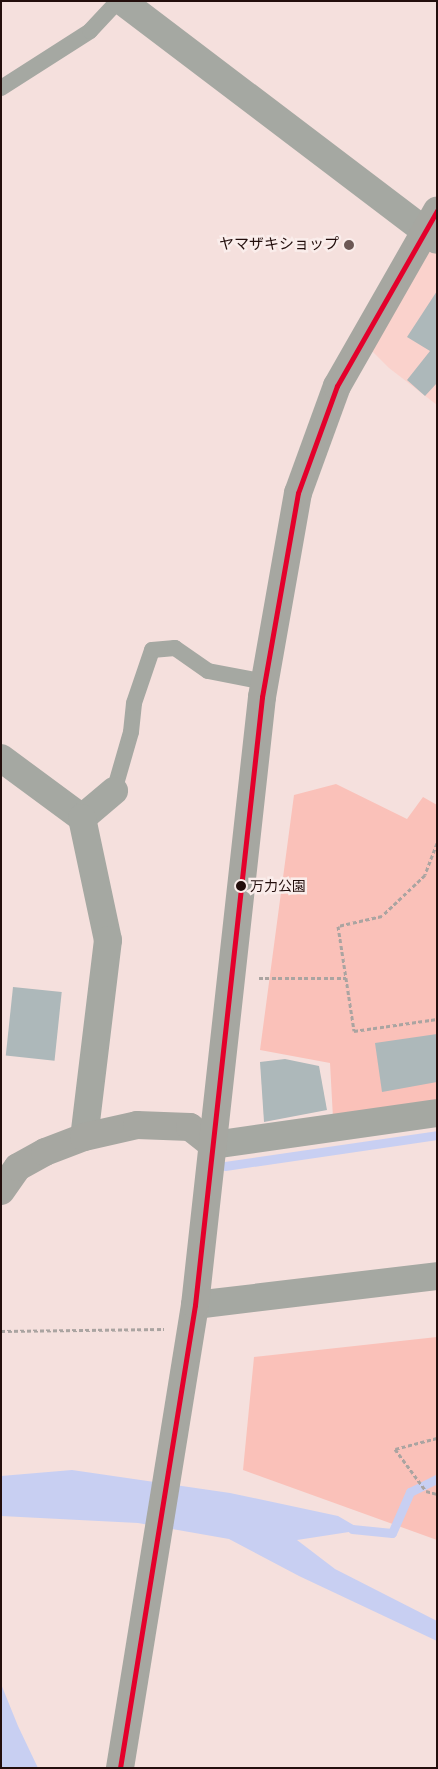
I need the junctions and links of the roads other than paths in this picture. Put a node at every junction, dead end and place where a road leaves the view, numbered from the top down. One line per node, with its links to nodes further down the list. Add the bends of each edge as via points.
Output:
1 (118, 1): 3 (lane, via 90,31)
2 (122, 1): 4 (street)
3 (1, 88)
4 (432, 227): 5 (main road, via 338,386 298,493)
5 (265, 682): 7 (lane, via 208,671 175,648 152,650 134,703 131,732); 11 (main road)
6 (1, 758): 8 (street)
7 (114, 791): 8 (street)
8 (82, 818): 10 (street, via 108,940)
9 (437, 1113): 11 (street)
10 (84, 1137): 11 (main road, via 137,1125 190,1126); 12 (main road, via 44,1152 18,1167)
11 (213, 1146): 14 (main road)
12 (1, 1191)
13 (437, 1276): 14 (street)
14 (194, 1318): 15 (main road)
15 (120, 1768)

